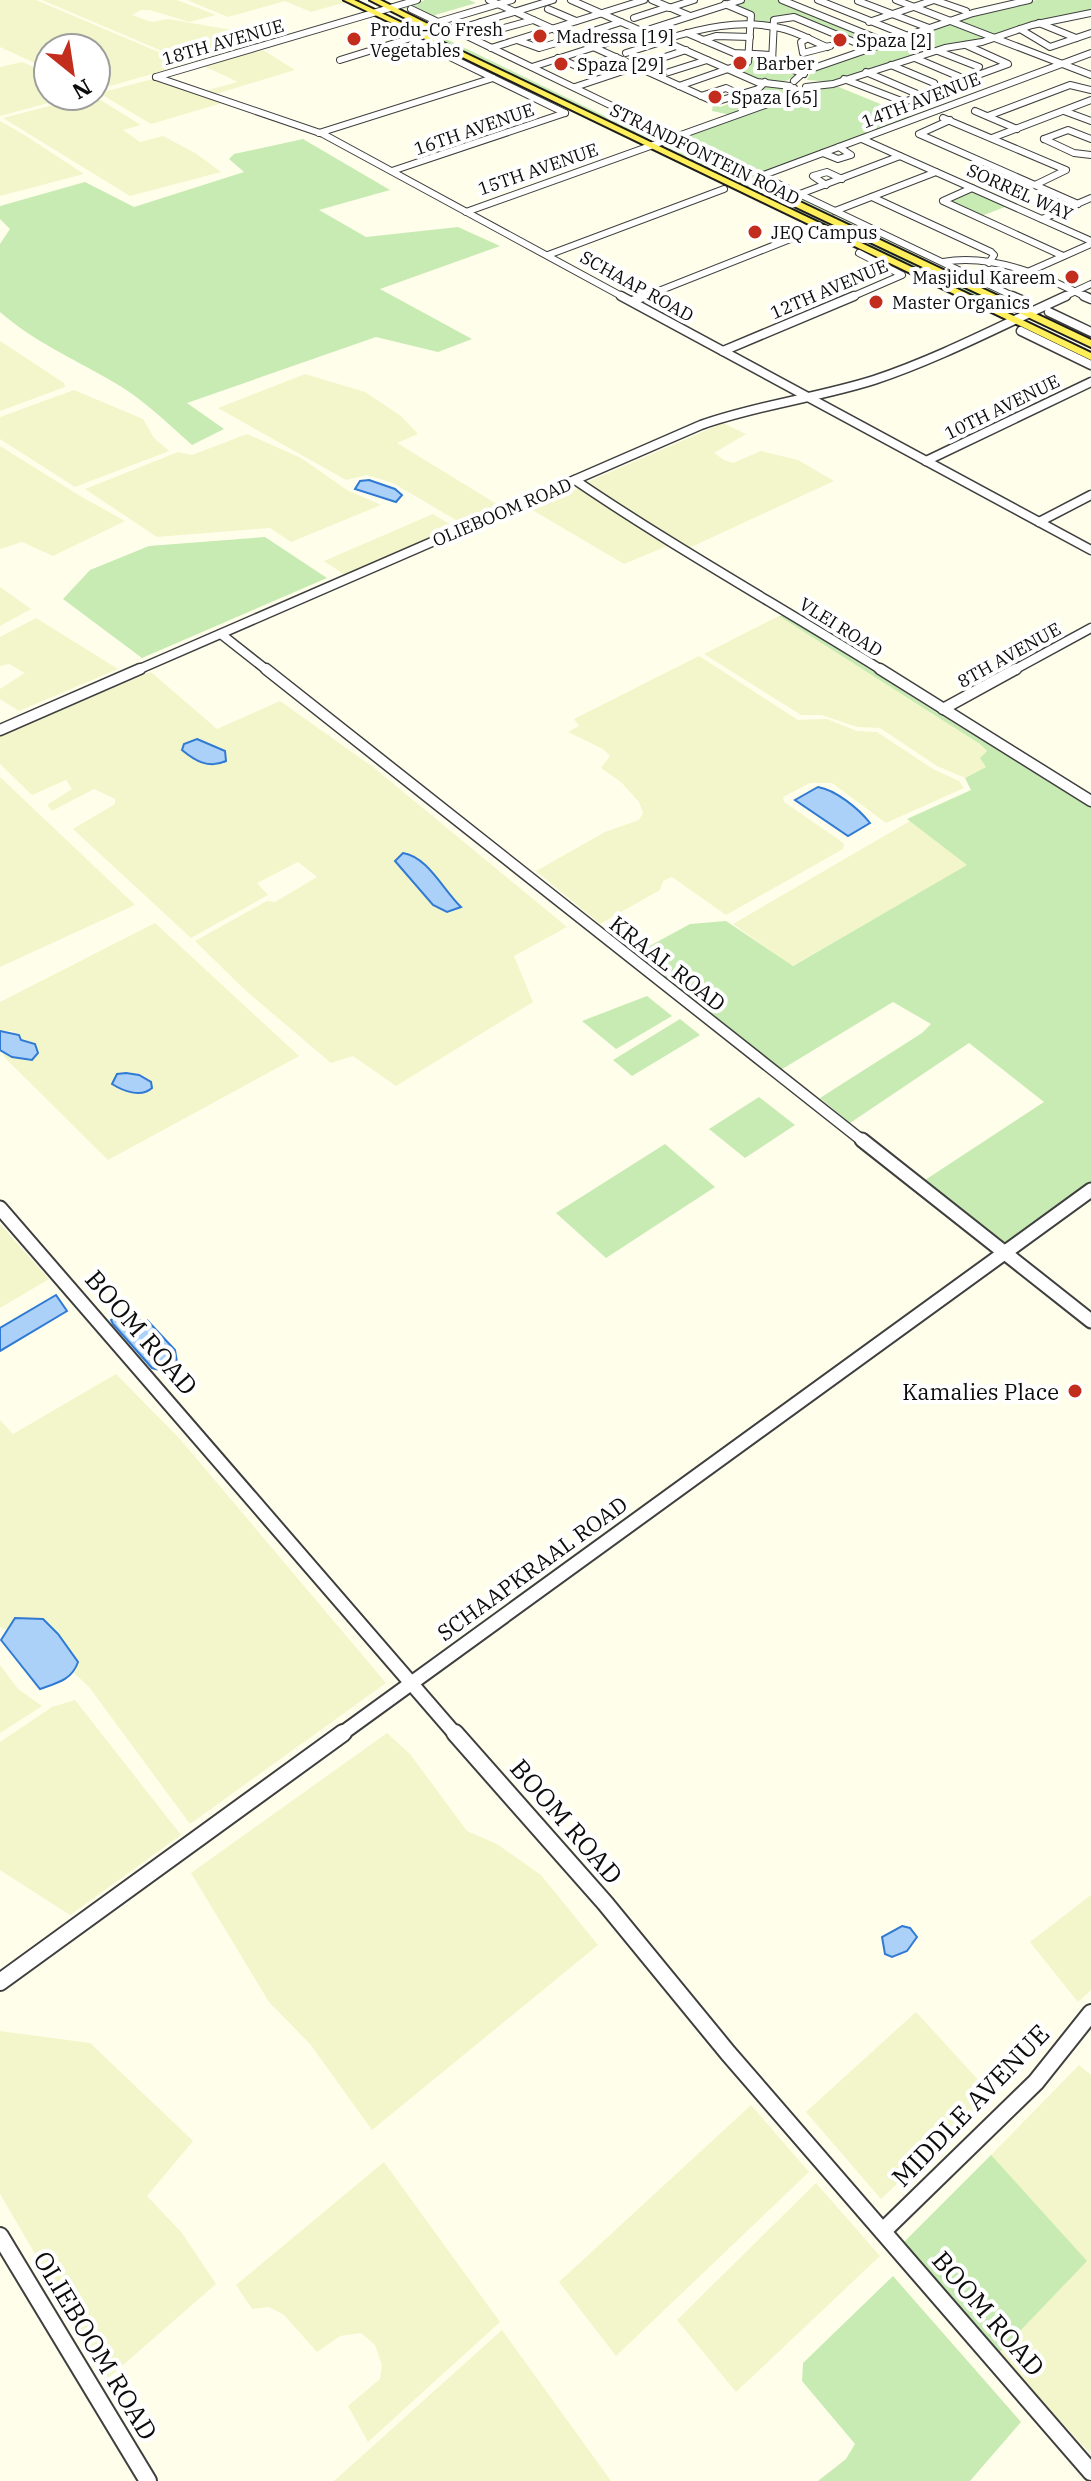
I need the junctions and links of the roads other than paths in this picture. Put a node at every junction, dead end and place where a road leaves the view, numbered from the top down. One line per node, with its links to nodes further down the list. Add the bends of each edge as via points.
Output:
1 (348, 0): 33 (main road, STRANDFONTEIN ROAD)
2 (374, 0): 21 (main road, STRANDFONTEIN ROAD)
3 (417, 0): 21 (street, 18TH AVENUE)
4 (489, 0): 22 (street)
5 (512, 0): 22 (street)
6 (553, 0): 34 (street)
7 (571, 0): 35 (street)
8 (644, 0): 35 (street)
9 (652, 0): 26 (street)
10 (694, 0): 26 (street)
11 (715, 0): 23 (street)
12 (741, 0): 23 (street)
13 (782, 0): 30 (street)
14 (818, 0): 24 (street)
15 (839, 0): 24 (street)
16 (896, 0): 27 (street)
17 (934, 0): 27 (street); 32 (street)
18 (1029, 0): 20 (street)
19 (858, 1): 37 (street)
20 (1014, 2): 31 (street)
21 (391, 3): 33 (street, 18TH AVENUE); 125 (main road, STRANDFONTEIN ROAD)
22 (498, 4): 34 (street); 45 (street)
23 (726, 4): 38 (street); 50 (street, via 750,14)
24 (828, 4): 30 (street); 43 (street)
25 (980, 5): 31 (street)
26 (669, 7): 38 (street); 39 (street)
27 (914, 7): 37 (street); 44 (street)
28 (411, 9): 45 (street, STRANDFONTEIN ROAD)
29 (548, 9): 42 (street)
30 (808, 10): 52 (street)
31 (988, 10): 44 (street)
32 (966, 11)
33 (373, 12): 97 (street, 18TH AVENUE); 129 (main road, STRANDFONTEIN ROAD)
34 (515, 12): 41 (street); 46 (street)
35 (601, 13): 42 (street); 47 (street)
36 (1091, 13): 40 (street)
37 (893, 14): 43 (street); 53 (street)
38 (690, 16): 57 (street)
39 (634, 18)
40 (1066, 18): 48 (street); 49 (street)
41 (533, 20): 46 (street, via 500,29); 54 (street)
42 (576, 21): 54 (street)
43 (871, 21): 52 (street); 61 (street)
44 (951, 21): 53 (street); 65 (street)
45 (438, 22): 56 (street, STRANDFONTEIN ROAD)
46 (481, 22): 56 (street)
47 (621, 22): 57 (street); 60 (street)
48 (1039, 23): 55 (street); 66 (street)
49 (1078, 23)
50 (750, 26): 51 (street); 58 (street, via 724,22); 62 (street)
51 (773, 27): 64 (street); 69 (street, via 774,20 791,16); 82 (street)
52 (851, 28): 71 (street)
53 (929, 28): 61 (street)
54 (552, 29): 63 (street); 67 (street)
55 (1020, 29): 65 (street); 66 (street, via 1048,46)
56 (455, 30): 75 (street, STRANDFONTEIN ROAD)
57 (643, 32): 70 (street); 73 (street)
58 (687, 33): 68 (street); 70 (street)
59 (1091, 33): 66 (street)
60 (584, 34)
61 (908, 36): 71 (street)
62 (750, 37): 68 (street); 81 (street)
63 (573, 38): 67 (street, via 541,48); 73 (street)
64 (808, 38): 74 (street); 74 (street, via 801,42 802,53)
65 (994, 38): 72 (street); 88 (street)
66 (1076, 38)
67 (517, 40): 75 (street)
68 (703, 40): 81 (street)
69 (848, 40): 74 (street); 76 (street)
70 (664, 41): 77 (street); 79 (street)
71 (888, 43): 76 (street)
72 (966, 45): 78 (street); 101 (street, via 1008,63)
73 (593, 47): 83 (street); 84 (street)
74 (827, 47)
75 (491, 48): 90 (street, STRANDFONTEIN ROAD)
76 (871, 49): 99 (street)
77 (686, 50): 87 (street); 91 (street)
78 (938, 51): 85 (street); 92 (street)
79 (626, 53)
80 (1091, 53): 88 (street, 14TH AVENUE)
81 (749, 54): 82 (street); 93 (street, via 748,62)
82 (771, 55): 99 (street, via 772,62)
83 (616, 57): 84 (street, via 583,68); 91 (street)
84 (558, 58): 90 (street)
85 (915, 58): 89 (street); 101 (street)
86 (340, 60): 98 (street, via 411,38)
87 (707, 60): 93 (street); 94 (street)
88 (1062, 64): 96 (street); 106 (street, 14TH AVENUE)
89 (891, 65): 95 (street); 103 (street)
90 (532, 67): 107 (street, STRANDFONTEIN ROAD)
91 (636, 67): 105 (street); 107 (street)
92 (979, 67)
93 (729, 69): 102 (street); 105 (street)
94 (669, 72)
95 (865, 72): 100 (street); 113 (street)
96 (1091, 75)
97 (156, 77): 124 (street, SCHAAP ROAD)
98 (493, 78): 124 (street); 136 (street, 16TH AVENUE, via 565,113)
99 (805, 80): 100 (street); 104 (street); 104 (street); 123 (street, via 791,98)
100 (841, 80): 113 (street, via 899,102)
101 (967, 80): 113 (street)
102 (761, 82): 104 (street); 111 (street, via 759,89)
103 (934, 83)
104 (792, 84): 123 (street, via 794,92 787,97)
105 (679, 86): 112 (street)
106 (1003, 86): 108 (street); 118 (street, 14TH AVENUE)
107 (575, 87): 125 (street, STRANDFONTEIN ROAD)
108 (1013, 90)
109 (1091, 90): 114 (street, via 1071,84)
110 (1023, 94): 114 (street)
111 (741, 95): 112 (street, via 720,102); 112 (street, via 726,88)
112 (701, 96)
113 (922, 96)
114 (1033, 98): 119 (street)
115 (1091, 100): 117 (street)
116 (975, 111): 119 (street)
117 (1064, 111): 121 (street); 122 (street)
118 (931, 113): 120 (street); 127 (street, 14TH AVENUE)
119 (988, 116): 122 (street)
120 (950, 120): 126 (street); 141 (street, via 919,134)
121 (1091, 121)
122 (1017, 129): 126 (street)
123 (689, 132): 125 (street, 15TH AVENUE)
124 (319, 133): 136 (street, SCHAAP ROAD)
125 (666, 136): 129 (street, 15TH AVENUE); 163 (main road, STRANDFONTEIN ROAD)
126 (992, 138): 141 (street, via 1066,170)
127 (862, 139): 130 (street, 14TH AVENUE); 135 (street, SORREL WAY)
128 (1091, 141): 132 (street); 132 (street, via 1068,130 1044,139)
129 (652, 146): 149 (street, 15TH AVENUE); 165 (main road, STRANDFONTEIN ROAD)
130 (839, 147): 133 (street, 14TH AVENUE); 133 (street, via 851,154 838,159)
131 (703, 148): 138 (street, STRANDFONTEIN ROAD)
132 (1068, 150): 134 (street)
133 (823, 153): 138 (street, 14TH AVENUE)
134 (1091, 155)
135 (900, 156): 137 (street, SORREL WAY); 139 (street)
136 (392, 171): 149 (street, SCHAAP ROAD)
137 (936, 172): 142 (street, SORREL WAY); 145 (street, SORREL WAY)
138 (761, 176): 144 (street, STRANDFONTEIN ROAD)
139 (842, 179): 140 (street); 140 (street, via 825,172 813,176)
140 (826, 185): 144 (street)
141 (1035, 185): 147 (street)
142 (972, 188): 150 (street, SORREL WAY); 155 (street, via 943,201)
143 (724, 189): 154 (street)
144 (800, 194): 148 (street, STRANDFONTEIN ROAD)
145 (872, 197): 148 (street, SORREL WAY); 157 (street, via 991,252)
146 (1091, 198): 147 (street)
147 (1078, 204): 150 (street)
148 (835, 211): 156 (street, STRANDFONTEIN ROAD)
149 (466, 212): 154 (street, SCHAAP ROAD)
150 (1042, 219): 152 (street, SORREL WAY)
151 (813, 230): 162 (street)
152 (1091, 243): 155 (street)
153 (859, 253): 169 (street, 12TH AVENUE, via 902,275)
154 (548, 255): 162 (street, SCHAAP ROAD)
155 (1063, 256): 158 (street)
156 (943, 262): 157 (street, via 958,258); 163 (street, STRANDFONTEIN ROAD)
157 (989, 263): 158 (street)
158 (1030, 271): 160 (street)
159 (1091, 284): 160 (street, OLIEBOOM ROAD)
160 (1075, 291): 161 (street); 163 (street, OLIEBOOM ROAD)
161 (1091, 299)
162 (632, 301): 169 (street, SCHAAP ROAD)
163 (1026, 307): 165 (street, OLIEBOOM ROAD); 168 (main road, STRANDFONTEIN ROAD)
164 (1049, 312): 167 (street)
165 (1011, 319): 170 (main road, STRANDFONTEIN ROAD); 173 (street, OLIEBOOM ROAD, via 882,376)
166 (1021, 331): 171 (street)
167 (1090, 331)
168 (1091, 344)
169 (723, 351): 173 (street, SCHAAP ROAD)
170 (1091, 357)
171 (1091, 365)
172 (1091, 382): 174 (street, 10TH AVENUE)
173 (805, 395): 174 (street, SCHAAP ROAD); 175 (street, OLIEBOOM ROAD, via 721,417)
174 (926, 461): 177 (street, SCHAAP ROAD)
175 (575, 480): 180 (street, OLIEBOOM ROAD); 181 (street, VLEI ROAD)
176 (1091, 495): 177 (street)
177 (1039, 522): 178 (street, SCHAAP ROAD)
178 (1091, 550)
179 (1091, 628): 181 (street, 8TH AVENUE)
180 (221, 634): 182 (street, OLIEBOOM ROAD); 186 (street, KRAAL ROAD)
181 (943, 709): 183 (street, VLEI ROAD)
182 (0, 730)
183 (1091, 801)
184 (1091, 1190): 186 (street, SCHAAPKRAAL ROAD)
185 (0, 1208): 188 (street, BOOM ROAD)
186 (1004, 1253): 187 (street, KRAAL ROAD); 188 (street, SCHAAPKRAAL ROAD)
187 (1091, 1321)
188 (411, 1683): 189 (street, SCHAAPKRAAL ROAD); 191 (street, BOOM ROAD)
189 (0, 1982)
190 (1091, 2013): 191 (street, MIDDLE AVENUE, via 1036,2082)
191 (884, 2230): 193 (street, BOOM ROAD)
192 (0, 2236): 194 (street, OLIEBOOM ROAD)
193 (1091, 2472)
194 (148, 2481)

